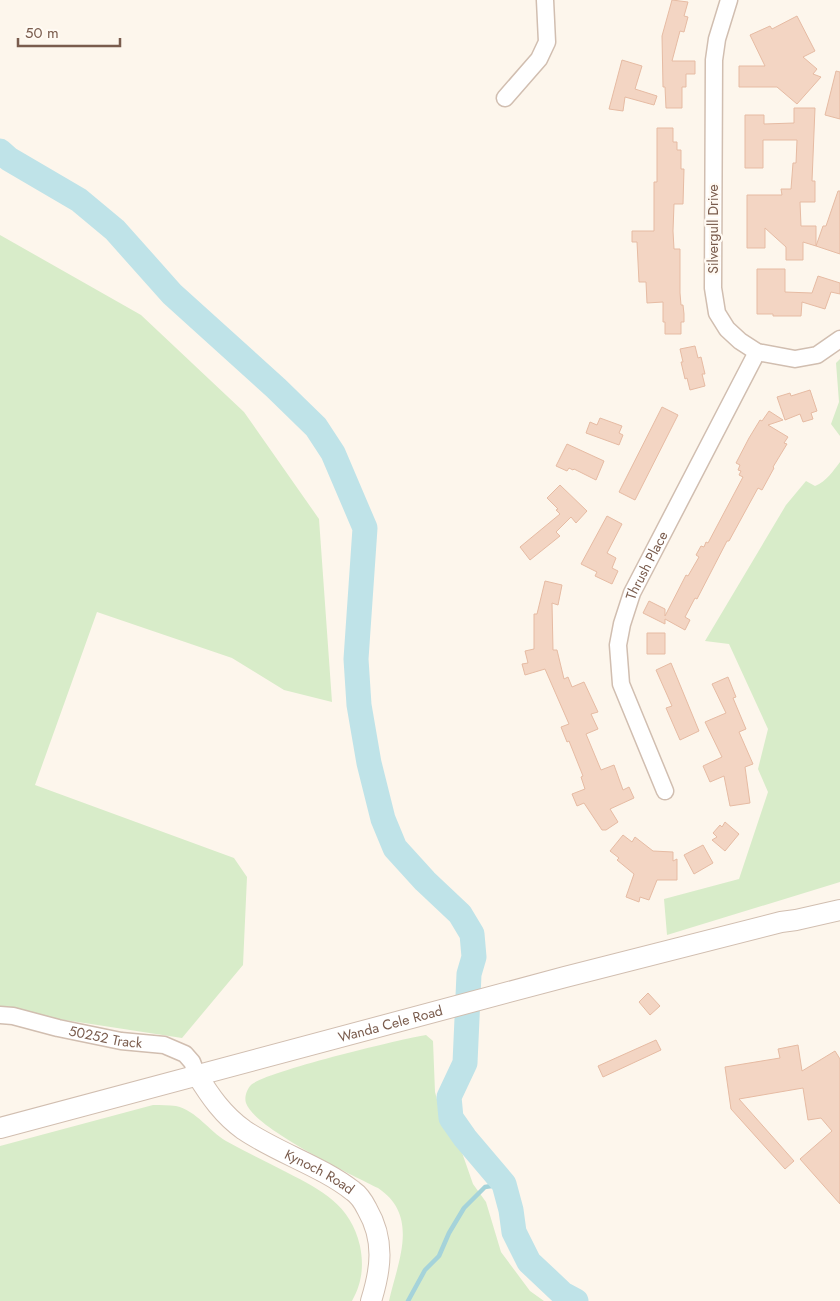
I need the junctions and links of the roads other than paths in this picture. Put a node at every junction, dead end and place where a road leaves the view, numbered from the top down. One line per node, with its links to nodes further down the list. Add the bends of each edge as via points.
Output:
1 (545, 0): 3 (street, via 547,42 539,59)
2 (729, 0): 5 (street, Silvergull Drive, via 714,60 713,288 718,313 727,329)
3 (506, 98)
4 (840, 339): 5 (street, Silvergull Drive, via 817,355 796,359)
5 (756, 352): 6 (street, Thrush Place, via 632,593 622,624 618,646 621,684)
6 (665, 791)
7 (840, 898): 9 (street, Wanda Cele Road)
8 (840, 910): 9 (street, Wanda Cele Road)
9 (781, 922): 11 (street, Wanda Cele Road)
10 (0, 1015): 11 (street, 50252 Track, via 121,1041 164,1045 185,1054)
11 (197, 1075): 12 (street, Wanda Cele Road); 13 (street, Kynoch Road, via 224,1114 243,1129 355,1192 373,1220 378,1238 378,1280)
12 (0, 1128)
13 (370, 1301)

